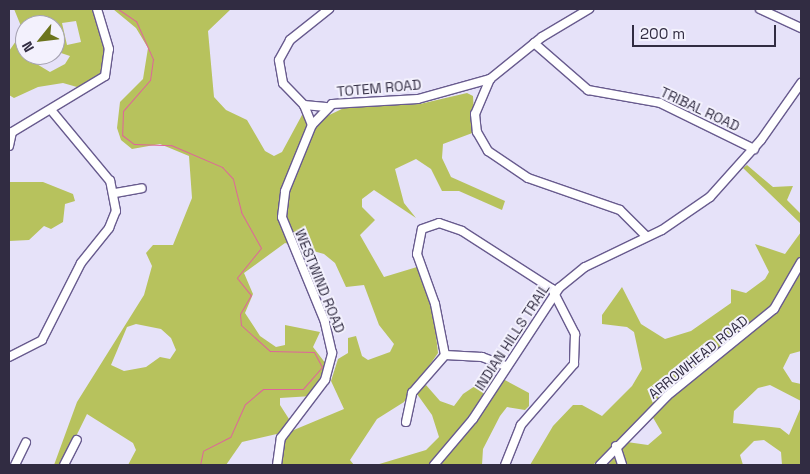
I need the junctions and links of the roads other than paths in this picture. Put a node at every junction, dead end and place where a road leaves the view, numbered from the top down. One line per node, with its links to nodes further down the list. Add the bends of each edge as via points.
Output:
1 (97, 9): 13 (street, via 107,38 107,70 100,82)
2 (329, 9): 11 (street, via 290,40 279,60 283,83)
3 (589, 9): 6 (street, TOTEM ROAD)
4 (760, 9): 5 (street)
5 (801, 28)
6 (534, 43): 7 (street, TOTEM ROAD); 17 (street, TRIBAL ROAD, via 582,87 660,103)
7 (490, 79): 9 (street, TOTEM ROAD); 10 (street)
8 (801, 83): 17 (street, INDIAN HILLS TRAIL)
9 (468, 87): 10 (street); 12 (street, TOTEM ROAD, via 418,99)
10 (478, 100): 20 (street, via 477,132 496,159 528,178 614,206)
11 (304, 104): 12 (street, TOTEM ROAD); 14 (street)
12 (326, 107): 14 (street, TOTEM ROAD)
13 (52, 110): 15 (street); 19 (street, via 108,177)
14 (312, 124): 32 (street, WESTWIND ROAD, via 285,191 282,217 328,329 331,361 321,387 281,438)
15 (11, 133): 16 (street)
16 (9, 146)
17 (754, 148): 20 (street, INDIAN HILLS TRAIL, via 697,208)
18 (142, 188): 19 (street)
19 (115, 193): 23 (street, via 112,223 81,263 45,335 35,346)
20 (646, 236): 22 (street, INDIAN HILLS TRAIL, via 584,267)
21 (801, 262): 29 (street, ARROWHEAD ROAD, via 774,309 687,378)
22 (555, 293): 24 (street, via 452,226 426,226 418,237 417,254 435,304); 25 (street, INDIAN HILLS TRAIL); 34 (street, via 575,334 575,360 521,425)
23 (10, 355)
24 (445, 355): 25 (street, via 482,357); 26 (street, via 411,396)
25 (506, 366): 33 (street, INDIAN HILLS TRAIL, via 473,419)
26 (406, 422)
27 (77, 440): 31 (street)
28 (26, 442): 30 (street)
29 (616, 446): 35 (street, ARROWHEAD ROAD); 36 (street)
30 (15, 465)
31 (64, 465)
32 (277, 465)
33 (434, 465)
34 (505, 465)
35 (600, 465)
36 (622, 465)

